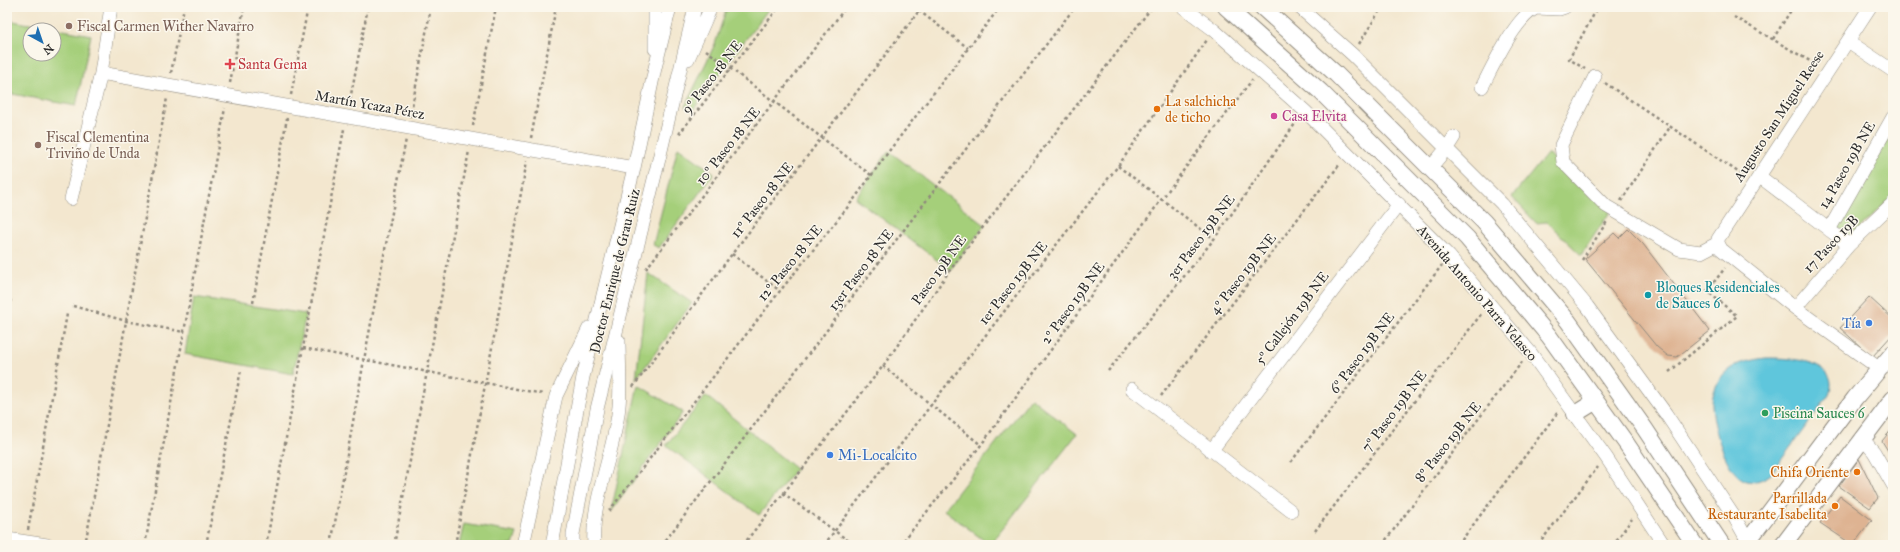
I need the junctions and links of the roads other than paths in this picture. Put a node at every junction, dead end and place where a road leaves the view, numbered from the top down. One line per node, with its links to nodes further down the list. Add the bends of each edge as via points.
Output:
1 (111, 7): 15 (street)
2 (655, 7): 13 (street)
3 (670, 7): 13 (street, Doctor Enrique de Grau Ruiz)
4 (695, 7): 17 (street, Doctor Enrique de Grau Ruiz)
5 (711, 7): 17 (street)
6 (1184, 7): 26 (street, Avenida Antonio Parra Velasco, via 1214,30 1305,111)
7 (1226, 7): 38 (main road, Avenida Antonio Parra Velasco, via 1321,92 1467,238 1549,336)
8 (1262, 7): 22 (main road, via 1336,74)
9 (1299, 7): 21 (street, via 1353,55)
10 (1565, 7): 18 (street, via 1536,8 1525,16 1504,45)
11 (1870, 7): 12 (street, Augusto San Miguel Reese)
12 (1848, 41): 14 (street); 24 (street, Augusto San Miguel Reese)
13 (655, 68): 23 (street, Doctor Enrique de Grau Ruiz)
14 (1893, 71)
15 (101, 73): 23 (street, Martín Ycaza Pérez); 25 (street)
16 (1595, 76): 29 (street, via 1561,145 1564,162 1606,206 1679,249 1701,252)
17 (675, 86): 33 (street, Doctor Enrique de Grau Ruiz, via 660,159)
18 (1482, 87)
19 (1893, 117): 28 (street, 14 Paseo 19B NE)
20 (1454, 137): 21 (street)
21 (1447, 148): 22 (street); 45 (street, via 1502,204 1587,306 1666,414 1735,518)
22 (1430, 167): 53 (main road, via 1484,222 1568,321 1645,429)
23 (634, 168): 31 (street, Doctor Enrique de Grau Ruiz)
24 (1757, 180): 28 (street); 29 (street, Augusto San Miguel Reese, via 1718,239)
25 (71, 199)
26 (1399, 204): 39 (street, Avenida Antonio Parra Velasco, via 1449,256 1489,303 1530,352); 41 (street, 5º Callejón 19B NE)
27 (1893, 204): 30 (street, 17 Paseo 19B)
28 (1828, 230): 30 (street)
29 (1718, 243): 32 (street, via 1721,249)
30 (1849, 245): 32 (street, 17 Paseo 19B)
31 (600, 307): 47 (street, Doctor Enrique de Grau Ruiz, via 556,396); 48 (street, Doctor Enrique de Grau Ruiz, via 583,377)
32 (1796, 308): 35 (street)
33 (619, 320): 49 (street, Doctor Enrique de Grau Ruiz, via 597,409); 50 (street, via 619,406 598,507)
34 (1893, 353): 35 (main road)
35 (1880, 369): 45 (main road, via 1855,398)
36 (1132, 389): 41 (street)
37 (1893, 399): 40 (main road)
38 (1596, 401): 39 (main road); 52 (main road, Avenida Antonio Parra Velasco)
39 (1570, 408): 51 (street, Avenida Antonio Parra Velasco)
40 (1862, 438): 42 (street, via 1874,452); 54 (main road)
41 (1211, 451): 43 (street)
42 (1893, 485)
43 (1291, 511)
44 (7, 539): 46 (street)
45 (1748, 544)
46 (46, 545)
47 (523, 545)
48 (552, 545)
49 (573, 545)
50 (594, 545)
51 (1664, 545)
52 (1695, 545)
53 (1722, 545)
54 (1783, 545)

